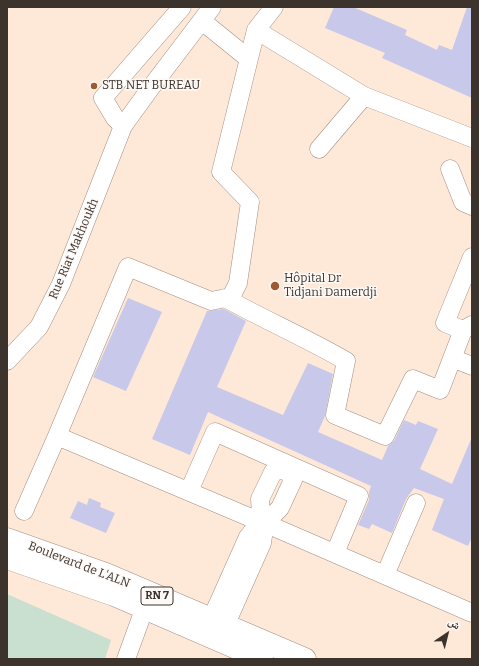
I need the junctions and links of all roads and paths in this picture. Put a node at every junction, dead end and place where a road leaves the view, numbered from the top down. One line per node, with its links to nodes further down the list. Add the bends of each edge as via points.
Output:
1 (182, 7): 5 (street)
2 (274, 7): 4 (street)
3 (207, 14): 6 (street); 7 (street, Rue Riat Makhoukh)
4 (256, 30): 6 (street); 8 (street)
5 (143, 52): 7 (street); 9 (street, via 103,98)
6 (249, 59): 15 (street, via 221,172 250,202 238,283 231,297)
7 (165, 69): 9 (street, Rue Riat Makhoukh)
8 (364, 96): 10 (street); 11 (street)
9 (123, 126): 18 (street, Rue Riat Makhoukh, via 61,284 39,327)
10 (472, 138)
11 (319, 149)
12 (450, 168): 13 (street, via 463,202)
13 (472, 206)
14 (472, 257): 16 (street, via 445,323)
15 (225, 298): 17 (street, via 346,361 335,415 385,436 413,379 440,390); 20 (street, via 211,301 128,267)
16 (468, 327): 17 (street)
17 (452, 358): 19 (street)
18 (7, 361)
19 (472, 366)
20 (57, 436): 22 (street); 24 (street)
21 (286, 466): 22 (street, via 215,432); 25 (street, via 293,480 280,508); 27 (street, via 360,496)
22 (189, 491): 25 (street)
23 (416, 503): 29 (street)
24 (24, 511)
25 (263, 522): 27 (street); 32 (street, via 262,543)
26 (7, 538): 30 (main road, Boulevard de L'ALN / RN 7, via 106,574)
27 (335, 553): 29 (street)
28 (7, 558): 30 (main road, Boulevard de L'ALN / RN 7, via 114,595)
29 (385, 575): 31 (street)
30 (147, 601): 32 (main road, Boulevard de L'ALN / RN 7); 34 (street)
31 (472, 613)
32 (215, 629): 33 (main road, Boulevard de L'ALN / RN 7)
33 (261, 654): 35 (main road, Boulevard de L'ALN / RN 7)
34 (126, 659)
35 (305, 659)

